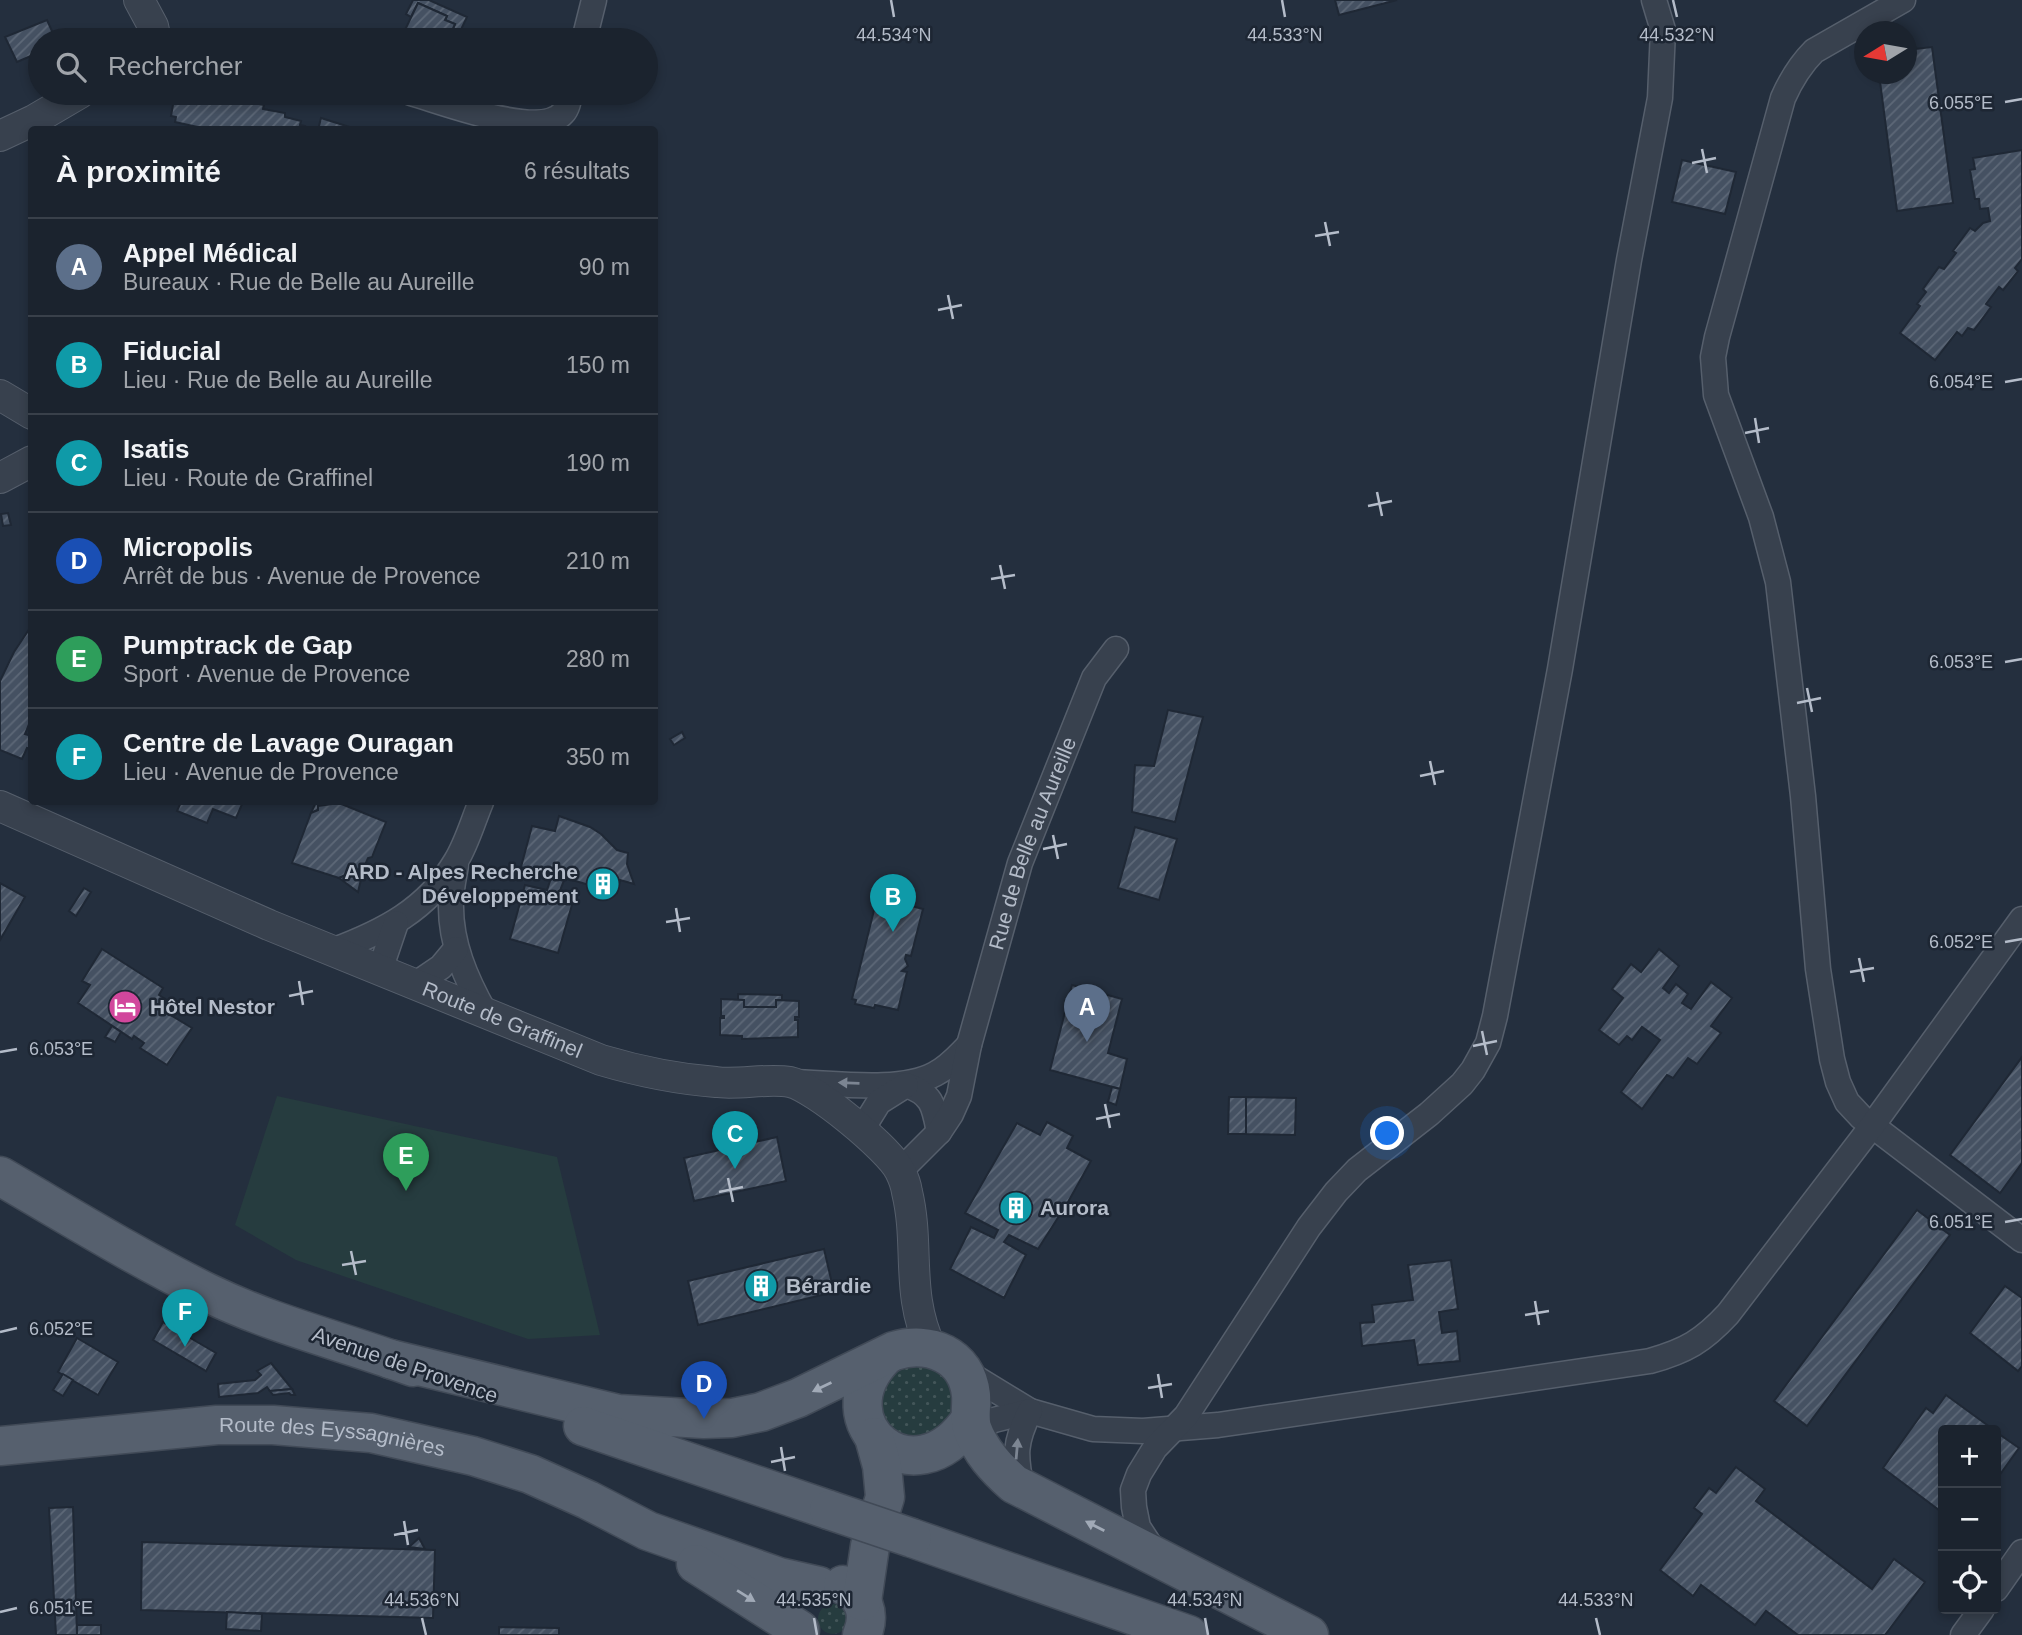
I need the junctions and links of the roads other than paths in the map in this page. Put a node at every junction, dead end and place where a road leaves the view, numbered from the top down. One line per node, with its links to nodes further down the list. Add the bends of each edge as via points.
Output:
1 (139, 0): 5 (street)
2 (594, 0): 6 (street)
3 (1654, 0): 41 (street, via 1663,30 1660,98 1560,669 1488,1043 1474,1070 1447,1100 1357,1170 1336,1192)
4 (1903, 0): 29 (street, via 1814,51 1790,82 1713,357 1716,395 1761,517 1778,582 1818,970 1832,1059 1847,1102)
5 (153, 28)
6 (587, 28)
7 (60, 105): 10 (street)
8 (453, 105): 9 (street, via 519,124 540,124 554,121)
9 (567, 105)
10 (0, 136)
11 (0, 395): 12 (street)
12 (28, 412)
13 (28, 463): 14 (street)
14 (0, 478)
15 (1116, 649): 26 (street, Rue de Belle au Aureille, via 1094,678 1020,863)
16 (480, 805): 18 (street)
17 (0, 806): 22 (street, Route de Graffinel)
18 (457, 860): 19 (street, via 433,894); 21 (street, via 451,903)
19 (401, 918): 21 (street, via 434,916); 22 (street); 23 (street)
20 (2022, 919): 29 (street)
21 (455, 940): 24 (street, via 441,967); 25 (street, via 466,979)
22 (332, 951): 23 (street, Route de Graffinel)
23 (380, 970): 24 (street, Route de Graffinel)
24 (416, 984): 25 (street, Route de Graffinel)
25 (485, 1013): 27 (street, Route de Graffinel, via 632,1069 717,1083)
26 (969, 1045): 28 (street, via 942,1070); 31 (street, Rue de Belle au Aureille, via 958,1096)
27 (791, 1082): 28 (street, one-way to 27); 30 (street)
28 (906, 1085): 30 (street, via 880,1102); 31 (street, via 930,1099)
29 (1872, 1126): 34 (street); 41 (street, via 1728,1314 1705,1337 1680,1352 1650,1361)
30 (861, 1130): 32 (street)
31 (939, 1132): 32 (street, Rue de Belle au Aureille)
32 (900, 1171): 35 (street, via 911,1217)
33 (0, 1176): 38 (main road, Avenue de Provence, via 209,1293 275,1321)
34 (2022, 1240)
35 (912, 1274): 36 (street, via 907,1315); 37 (street, via 918,1315)
36 (889, 1354): 37 (main road, via 907,1347); 38 (main road, one-way to 38, via 761,1412 704,1419 618,1414); 42 (main road, via 867,1377 862,1391 864,1419)
37 (946, 1358): 39 (street); 40 (main road, via 971,1395)
38 (390, 1359): 48 (main road, Avenue de Provence, bridge)
39 (1030, 1411): 40 (street); 41 (street, via 1093,1429); 45 (street, one-way to 39, via 1016,1444)
40 (968, 1427): 44 (main road); 45 (main road, via 997,1469)
41 (1176, 1428): 50 (street, via 1155,1448 1133,1490 1139,1527)
42 (874, 1437): 44 (main road, via 897,1453); 46 (main road)
43 (0, 1446): 47 (main road, Route des Eyssagnières, via 217,1425 273,1424 370,1433 530,1474)
44 (930, 1455): 46 (main road)
45 (1023, 1490): 50 (main road, one-way to 45)
46 (885, 1497): 52 (main road)
47 (648, 1531): 52 (main road, Route des Eyssagnières); 54 (main road, Route des Eyssagnières, one-way to 54)
48 (923, 1542): 55 (main road); 56 (main road)
49 (2022, 1552): 51 (street)
50 (1160, 1559): 57 (main road)
51 (2001, 1582)
52 (854, 1609): 54 (main road, via 803,1600 798,1619)
53 (1978, 1614): 58 (street)
54 (801, 1632)
55 (1118, 1635)
56 (1189, 1635)
57 (1309, 1635)
58 (1963, 1635)

